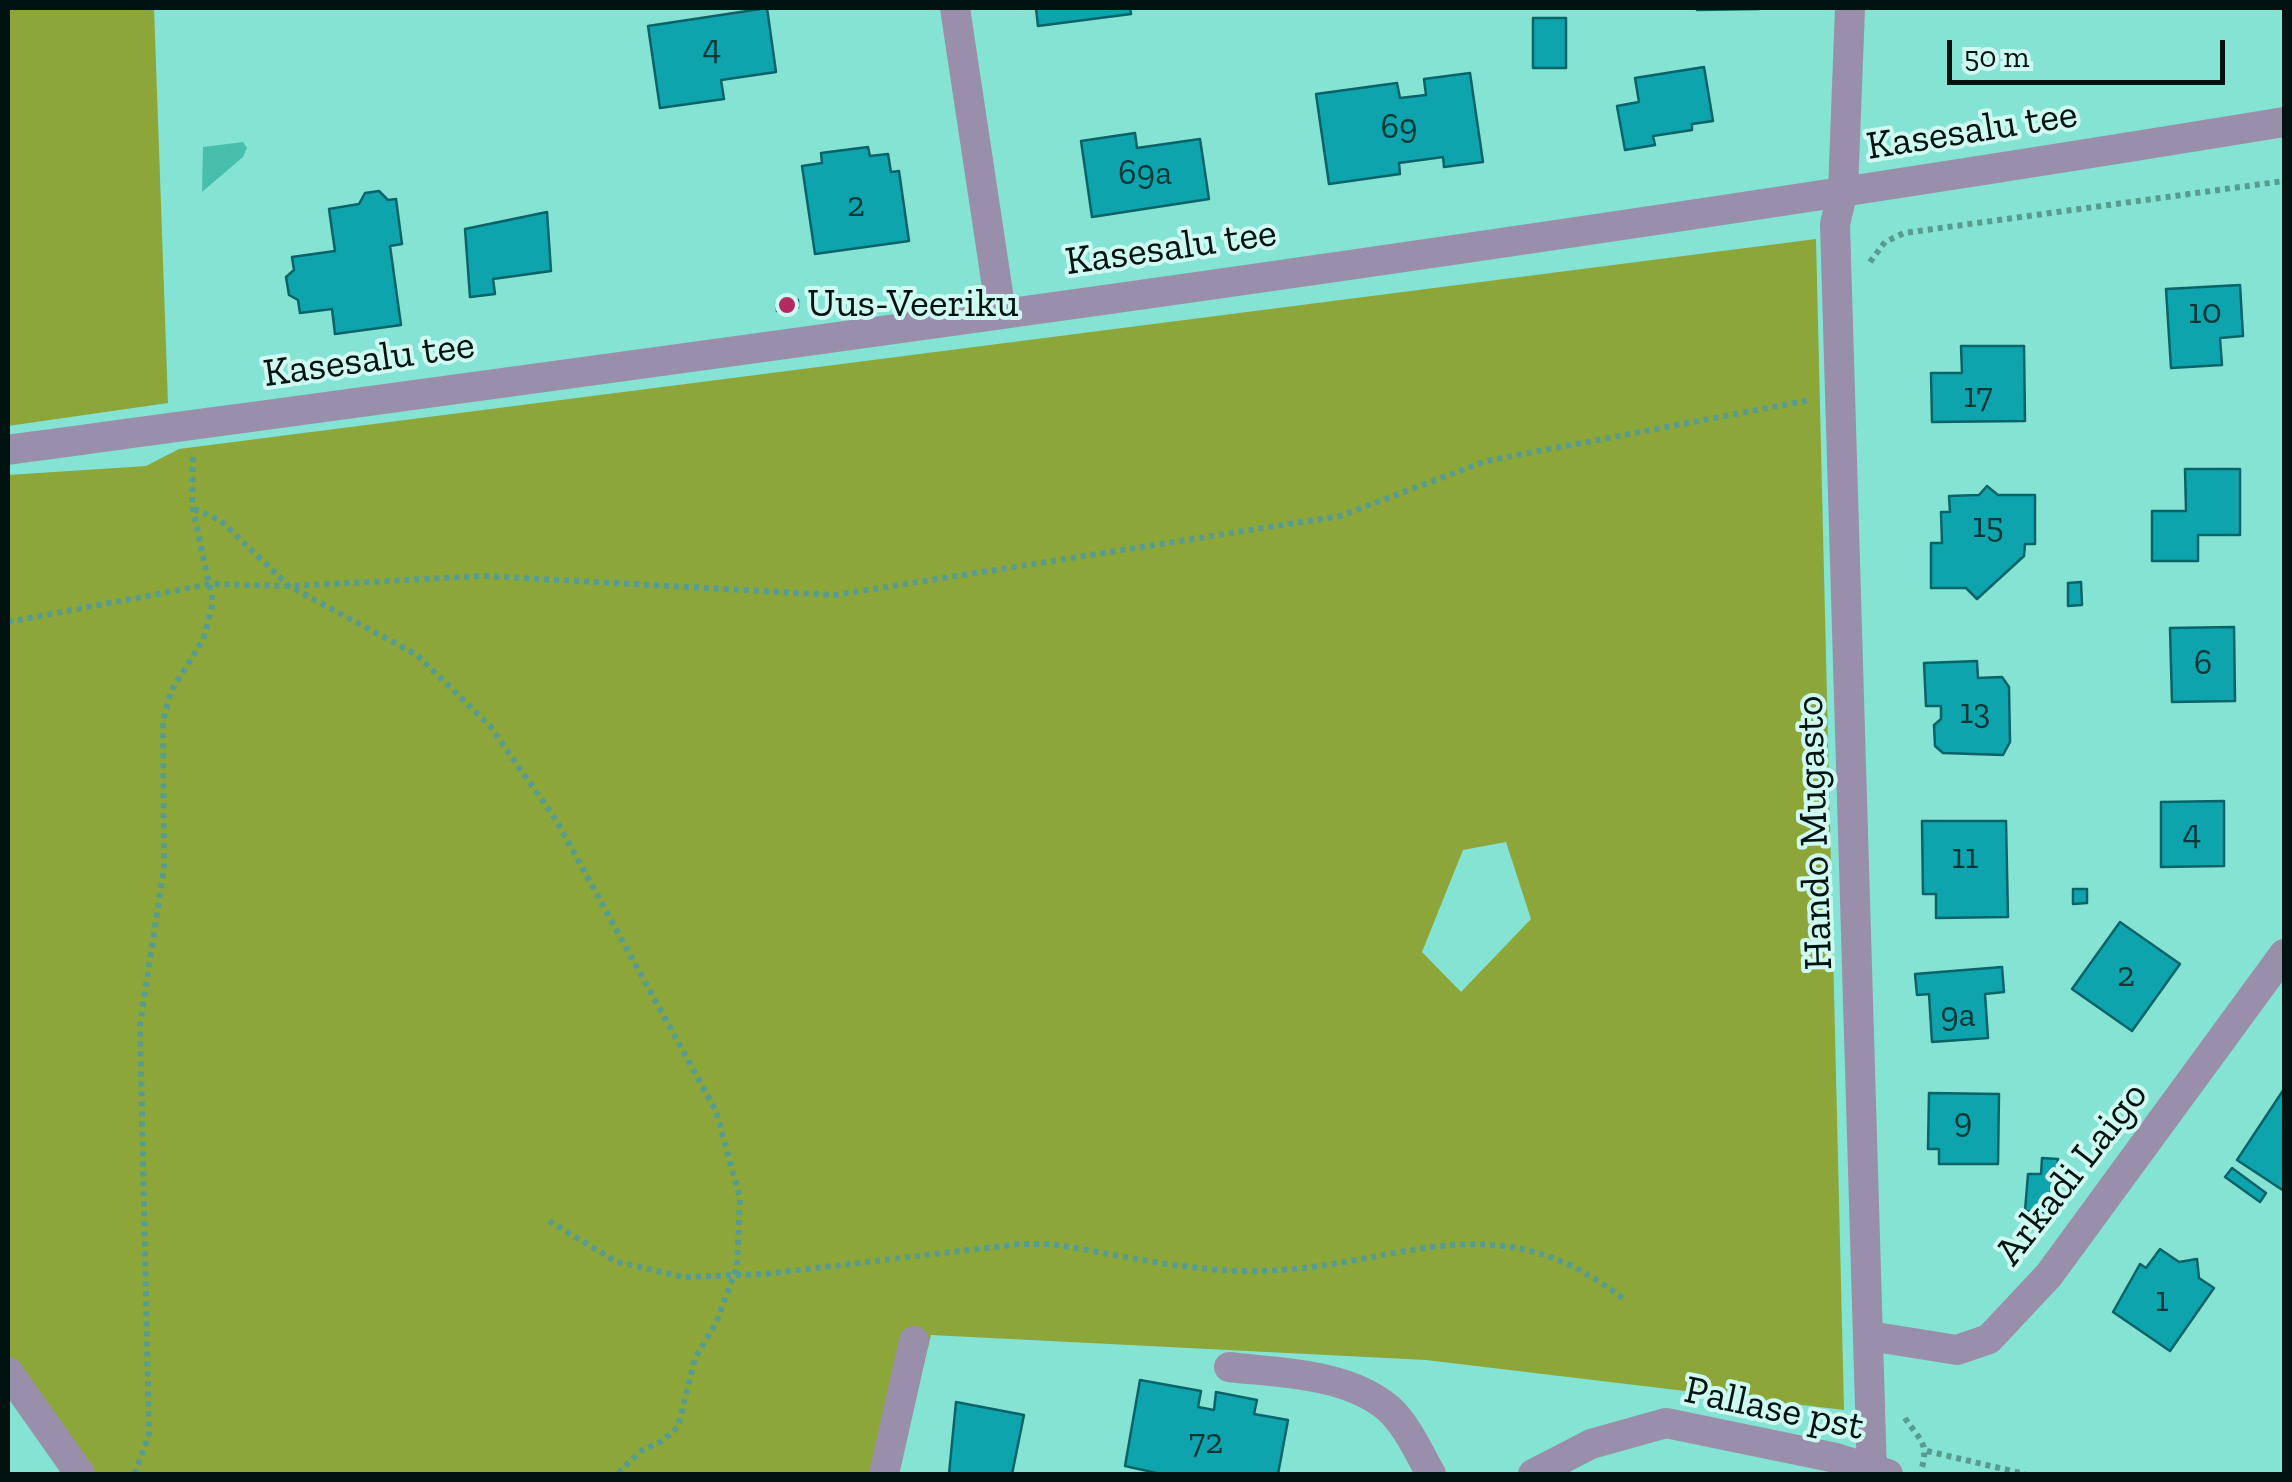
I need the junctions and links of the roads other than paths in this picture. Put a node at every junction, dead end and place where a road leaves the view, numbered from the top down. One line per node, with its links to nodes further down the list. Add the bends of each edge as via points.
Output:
1 (955, 8): 5 (street)
2 (1850, 8): 4 (street, Hando Mugasto)
3 (2284, 122): 4 (street, Kasesalu tee)
4 (1843, 190): 5 (street, Kasesalu tee); 8 (street, Hando Mugasto, via 1835,224)
5 (1000, 313): 6 (street, Kasesalu tee)
6 (8, 450)
7 (2284, 954): 8 (street, Arkadi Laigo, via 2048,1275 1989,1339 1958,1350)
8 (1870, 1336): 12 (street, Hando Mugasto)
9 (914, 1341): 14 (street)
10 (1229, 1367): 15 (street, via 1320,1378 1365,1394 1389,1409)
11 (8, 1372): 13 (street)
12 (1877, 1473): 16 (street, Pallase pst, via 1836,1458 1666,1423 1592,1444)
13 (80, 1474)
14 (884, 1474)
15 (1431, 1474)
16 (1532, 1474)

